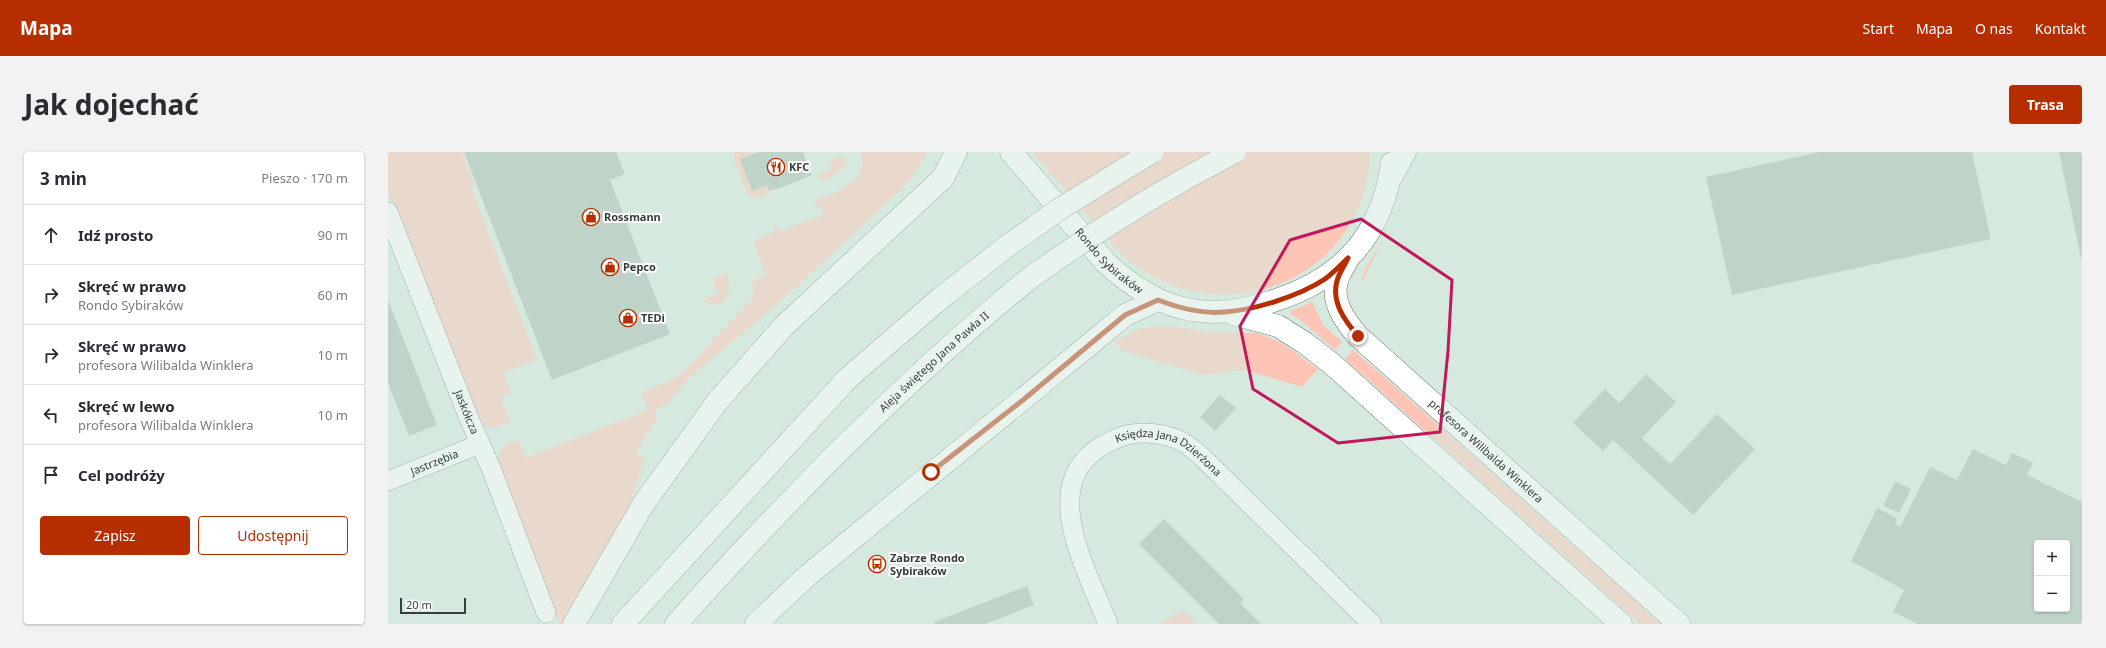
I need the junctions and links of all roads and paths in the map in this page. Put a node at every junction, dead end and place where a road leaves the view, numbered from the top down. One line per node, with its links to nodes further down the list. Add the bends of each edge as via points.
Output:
1 (956, 152): 15 (main road, via 944,178 784,326 717,402 644,503)
2 (1011, 152): 10 (main road, Rondo Sybiraków, via 1106,263 1122,278)
3 (1152, 152): 16 (main road, bridge, via 1058,210 1006,247 942,297 847,379)
4 (1235, 152): 17 (main road, Aleja świętego Jana Pawła II, bridge, via 1187,177 1112,222 1030,278 974,323 886,406 731,562)
5 (1393, 152): 7 (main road, Rondo Sybiraków)
6 (1404, 152): 7 (main road)
7 (1390, 181): 9 (main road, Rondo Sybiraków, via 1372,227)
8 (388, 212): 12 (street, Jaskółcza)
9 (1348, 258): 11 (main road, Rondo Sybiraków, via 1325,278 1306,289 1259,306); 22 (main road, profesora Wilibalda Winklera, via 1337,281 1336,298 1341,313 1358,336)
10 (1158, 300): 11 (main road, Rondo Sybiraków, via 1192,310); 18 (main road, via 1125,315 807,576)
11 (1224, 312): 21 (main road, via 1278,326 1332,364)
12 (480, 444): 13 (street, Jastrzębia); 14 (street, Jaskółcza)
13 (388, 481)
14 (546, 613)
15 (574, 624)
16 (623, 624)
17 (676, 624)
18 (756, 624)
19 (1108, 624): 20 (street, Księdza Jana Dzierżona, via 1075,541 1070,518 1071,488 1074,476 1084,459 1101,445 1123,436 1146,434 1164,435 1183,442 1202,457)
20 (1372, 624)
21 (1622, 624)
22 (1678, 624)

